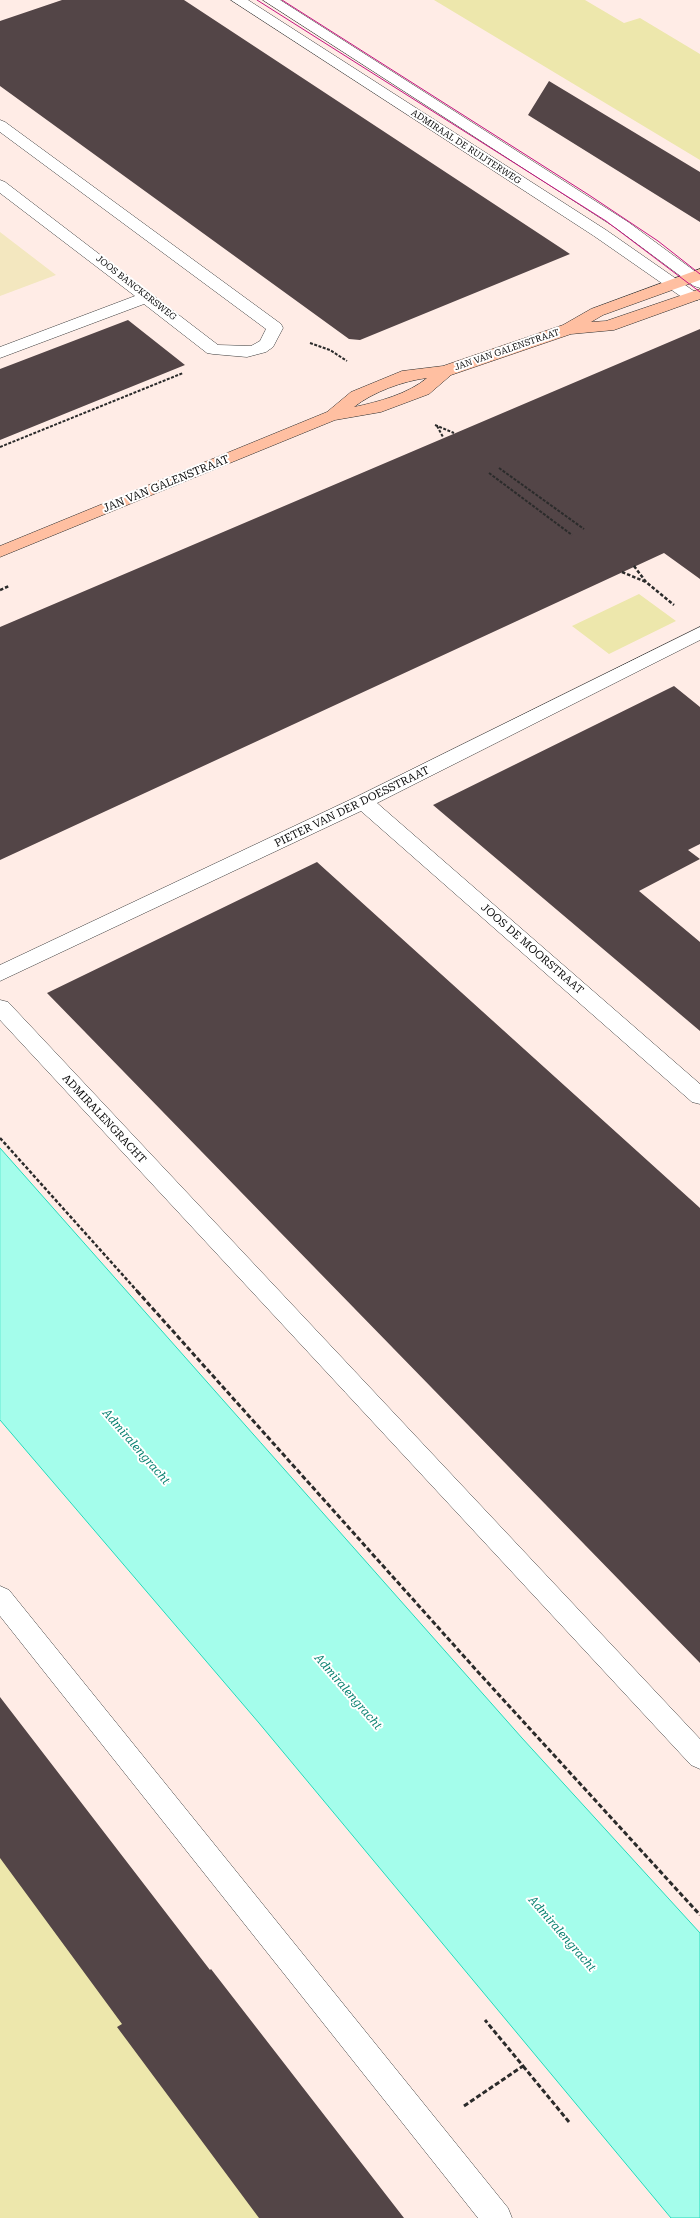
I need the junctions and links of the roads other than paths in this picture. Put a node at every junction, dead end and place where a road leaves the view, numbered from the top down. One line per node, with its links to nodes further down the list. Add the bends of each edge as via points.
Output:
1 (238, 0): 5 (street, ADMIRAAL DE RUIJTERWEG, via 600,233)
2 (270, 0): 6 (street, ADMIRAAL DE RUIJTERWEG, via 622,225)
3 (0, 125): 7 (street, JOOS BANCKERSWEG, via 275,328 266,345 245,352 213,349)
4 (0, 184): 7 (street, JOOS BANCKERSWEG)
5 (671, 284): 6 (main road, JAN VAN GALENSTRAAT); 8 (main road, JAN VAN GALENSTRAAT, via 597,312)
6 (697, 285): 8 (main road, JAN VAN GALENSTRAAT, via 608,326)
7 (148, 297): 9 (street)
8 (569, 329): 10 (main road, JAN VAN GALENSTRAAT, via 445,371 423,390 375,408 331,416)
9 (0, 353)
10 (0, 552)
11 (700, 633): 12 (street, PIETER VAN DER DOESSTRAAT)
12 (363, 802): 13 (street, PIETER VAN DER DOESSTRAAT); 15 (street, JOOS DE MOORSTRAAT)
13 (0, 974)
14 (0, 1007): 17 (street, ADMIRALENGRACHT)
15 (700, 1096)
16 (0, 1597): 18 (street)
17 (700, 1757)
18 (497, 2218)

